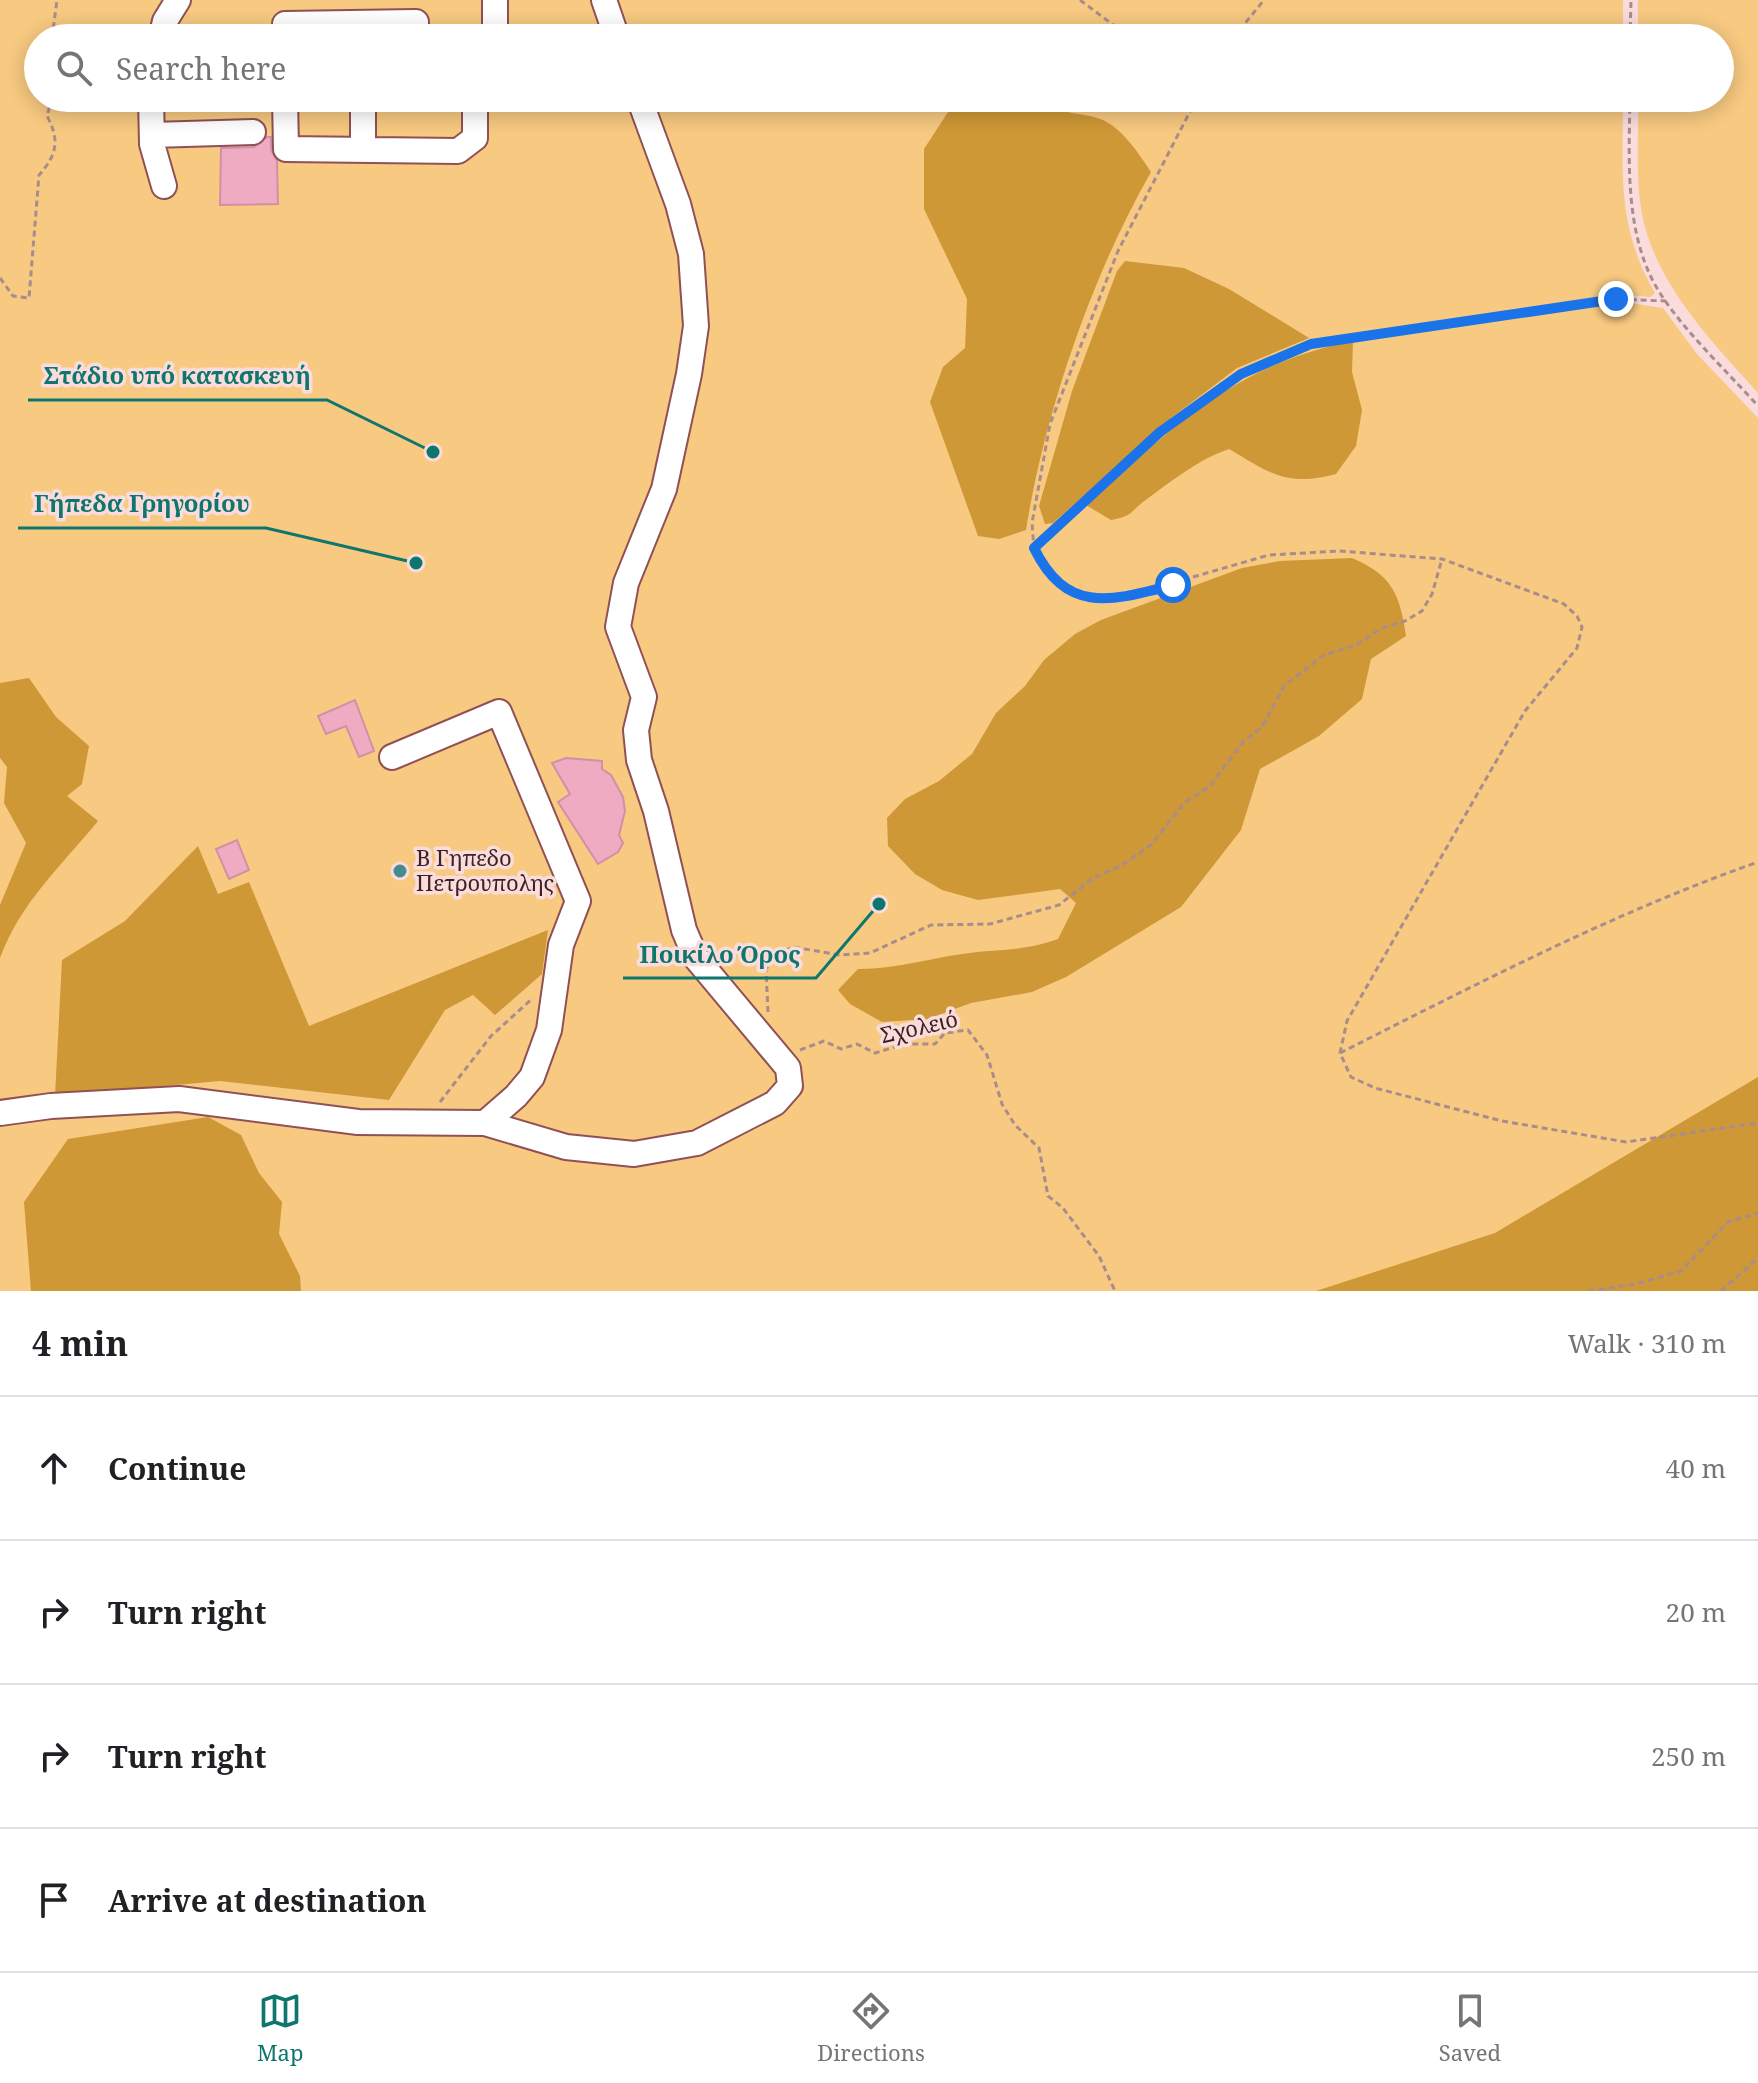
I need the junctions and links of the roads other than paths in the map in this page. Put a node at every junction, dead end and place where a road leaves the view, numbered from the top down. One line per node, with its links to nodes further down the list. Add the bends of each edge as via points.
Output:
1 (178, 0): 6 (street)
2 (495, 0): 8 (street)
3 (604, 0): 9 (street)
4 (375, 20): 5 (street); 7 (street)
5 (285, 21)
6 (164, 24)
7 (416, 24)
8 (495, 24)
9 (609, 24)
10 (151, 112): 16 (street)
11 (285, 112): 17 (street, via 286,149)
12 (363, 112): 17 (street)
13 (475, 112): 17 (street, via 475,138 458,151)
14 (644, 112): 21 (street, via 688,241 696,326 664,489 626,583 618,627 644,697 636,730 639,760 684,930 696,958 788,1068 790,1086 775,1103 697,1143 634,1154 566,1147)
15 (253, 132): 16 (street)
16 (152, 135): 18 (street)
17 (363, 150)
18 (164, 186)
19 (392, 757): 21 (street, via 499,712 578,901 561,945 549,1030 532,1077)
20 (0, 1113): 21 (street, via 179,1099 358,1122)
21 (485, 1123)

